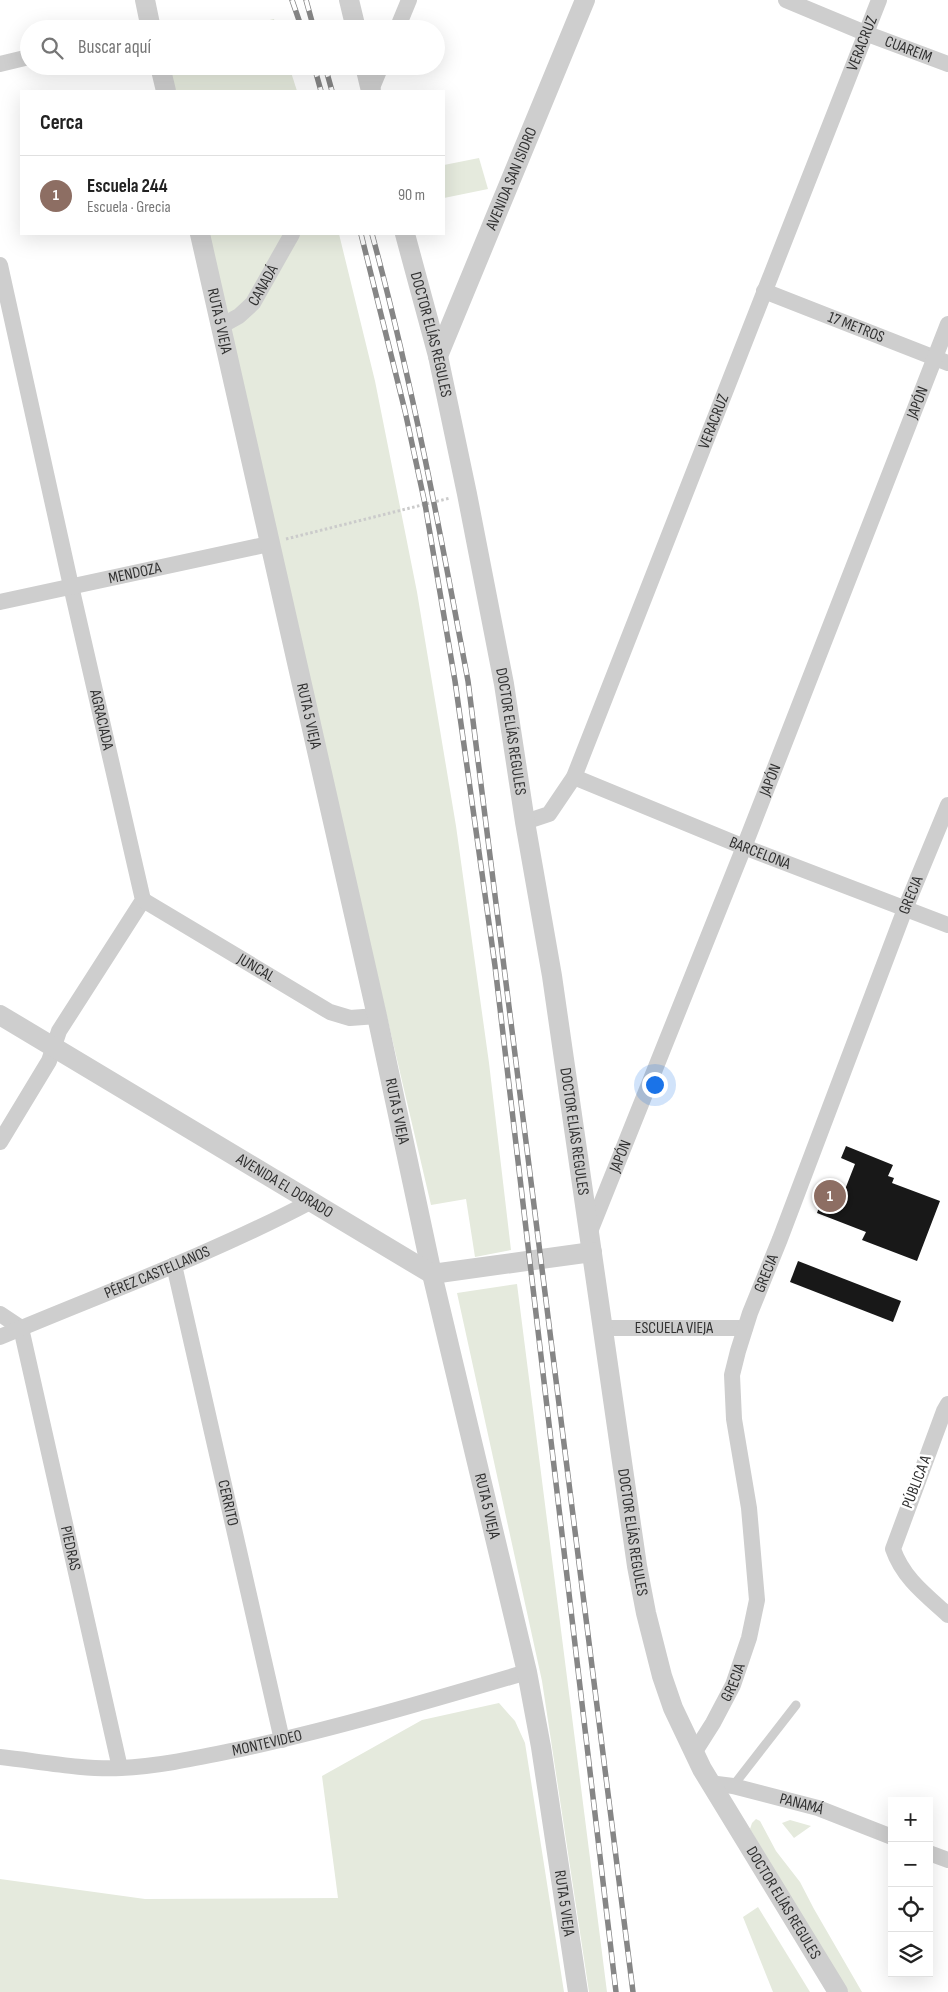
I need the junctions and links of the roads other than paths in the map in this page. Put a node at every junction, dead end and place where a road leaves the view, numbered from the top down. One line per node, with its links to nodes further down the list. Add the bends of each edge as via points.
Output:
1 (145, 0): 7 (street)
2 (349, 0): 8 (street)
3 (409, 0): 9 (street)
4 (585, 0): 27 (street, AVENIDA SAN ISIDRO)
5 (786, 0): 10 (street, CUAREIM)
6 (879, 0): 10 (street, VERACRUZ)
7 (149, 20)
8 (354, 20)
9 (401, 20)
10 (865, 33): 13 (street, CUAREIM); 24 (street, VERACRUZ)
11 (20, 59): 12 (street)
12 (0, 64)
13 (948, 64)
14 (162, 75): 17 (street)
15 (367, 75): 18 (street)
16 (377, 75): 19 (street)
17 (166, 90)
18 (371, 90)
19 (371, 90)
20 (200, 235): 26 (street, RUTA 5 VIEJA)
21 (291, 235): 26 (street, CANADÁ, via 253,303)
22 (405, 235): 27 (street, DOCTOR ELÍAS REGULES)
23 (0, 265): 30 (street, AGRACIADA)
24 (764, 291): 28 (street, 17 METROS); 32 (street, VERACRUZ)
25 (948, 324): 28 (street, JAPÓN)
26 (222, 326): 29 (street, RUTA 5 VIEJA)
27 (438, 356): 34 (street, DOCTOR ELÍAS REGULES, via 504,684)
28 (941, 360): 35 (street, JAPÓN)
29 (269, 544): 30 (street, MENDOZA); 40 (street, RUTA 5 VIEJA)
30 (71, 586): 31 (street, MENDOZA); 36 (street, AGRACIADA)
31 (0, 602)
32 (574, 777): 34 (street, VERACRUZ, via 549,814); 35 (street, BARCELONA)
33 (948, 805): 37 (street, GRECIA)
34 (525, 822): 44 (street, DOCTOR ELÍAS REGULES, via 552,976)
35 (744, 847): 37 (street, BARCELONA); 44 (street, JAPÓN)
36 (144, 900): 40 (street, JUNCAL, via 330,1012 350,1018); 41 (street, via 59,1031)
37 (905, 909): 38 (street, BARCELONA); 50 (street, GRECIA)
38 (948, 924)
39 (0, 1015): 41 (street, AVENIDA EL DORADO)
40 (377, 1016): 46 (street, RUTA 5 VIEJA)
41 (54, 1048): 42 (street); 43 (street, AVENIDA EL DORADO)
42 (0, 1142)
43 (312, 1201): 45 (street, PÉREZ CASTELLANOS); 46 (street, AVENIDA EL DORADO)
44 (590, 1243): 46 (street); 49 (street, DOCTOR ELÍAS REGULES)
45 (174, 1264): 48 (street, PÉREZ CASTELLANOS); 56 (street, CERRITO)
46 (432, 1274): 54 (street, RUTA 5 VIEJA)
47 (0, 1314): 48 (street)
48 (21, 1328): 51 (street, PÉREZ CASTELLANOS); 59 (street, PIEDRAS)
49 (604, 1328): 50 (street, ESCUELA VIEJA); 57 (street, DOCTOR ELÍAS REGULES, via 646,1613 670,1700)
50 (745, 1328): 57 (street, GRECIA, via 732,1375 734,1420 749,1508 757,1600 749,1638 732,1685)
51 (0, 1337)
52 (948, 1404): 53 (street, PÚBLICA A, via 893,1550 911,1581)
53 (948, 1614)
54 (527, 1672): 56 (street, MONTEVIDEO); 65 (street, RUTA 5 VIEJA)
55 (796, 1705): 61 (lane)
56 (282, 1740): 59 (street, MONTEVIDEO, via 161,1764)
57 (694, 1753): 60 (street, DOCTOR ELÍAS REGULES)
58 (0, 1757): 59 (street, MONTEVIDEO)
59 (120, 1768)
60 (709, 1783): 61 (street, PANAMÁ); 66 (street, DOCTOR ELÍAS REGULES)
61 (733, 1786): 62 (street, PANAMÁ, via 818,1808)
62 (888, 1836)
63 (933, 1854): 64 (street)
64 (948, 1860)
65 (578, 1992)
66 (838, 1992)

